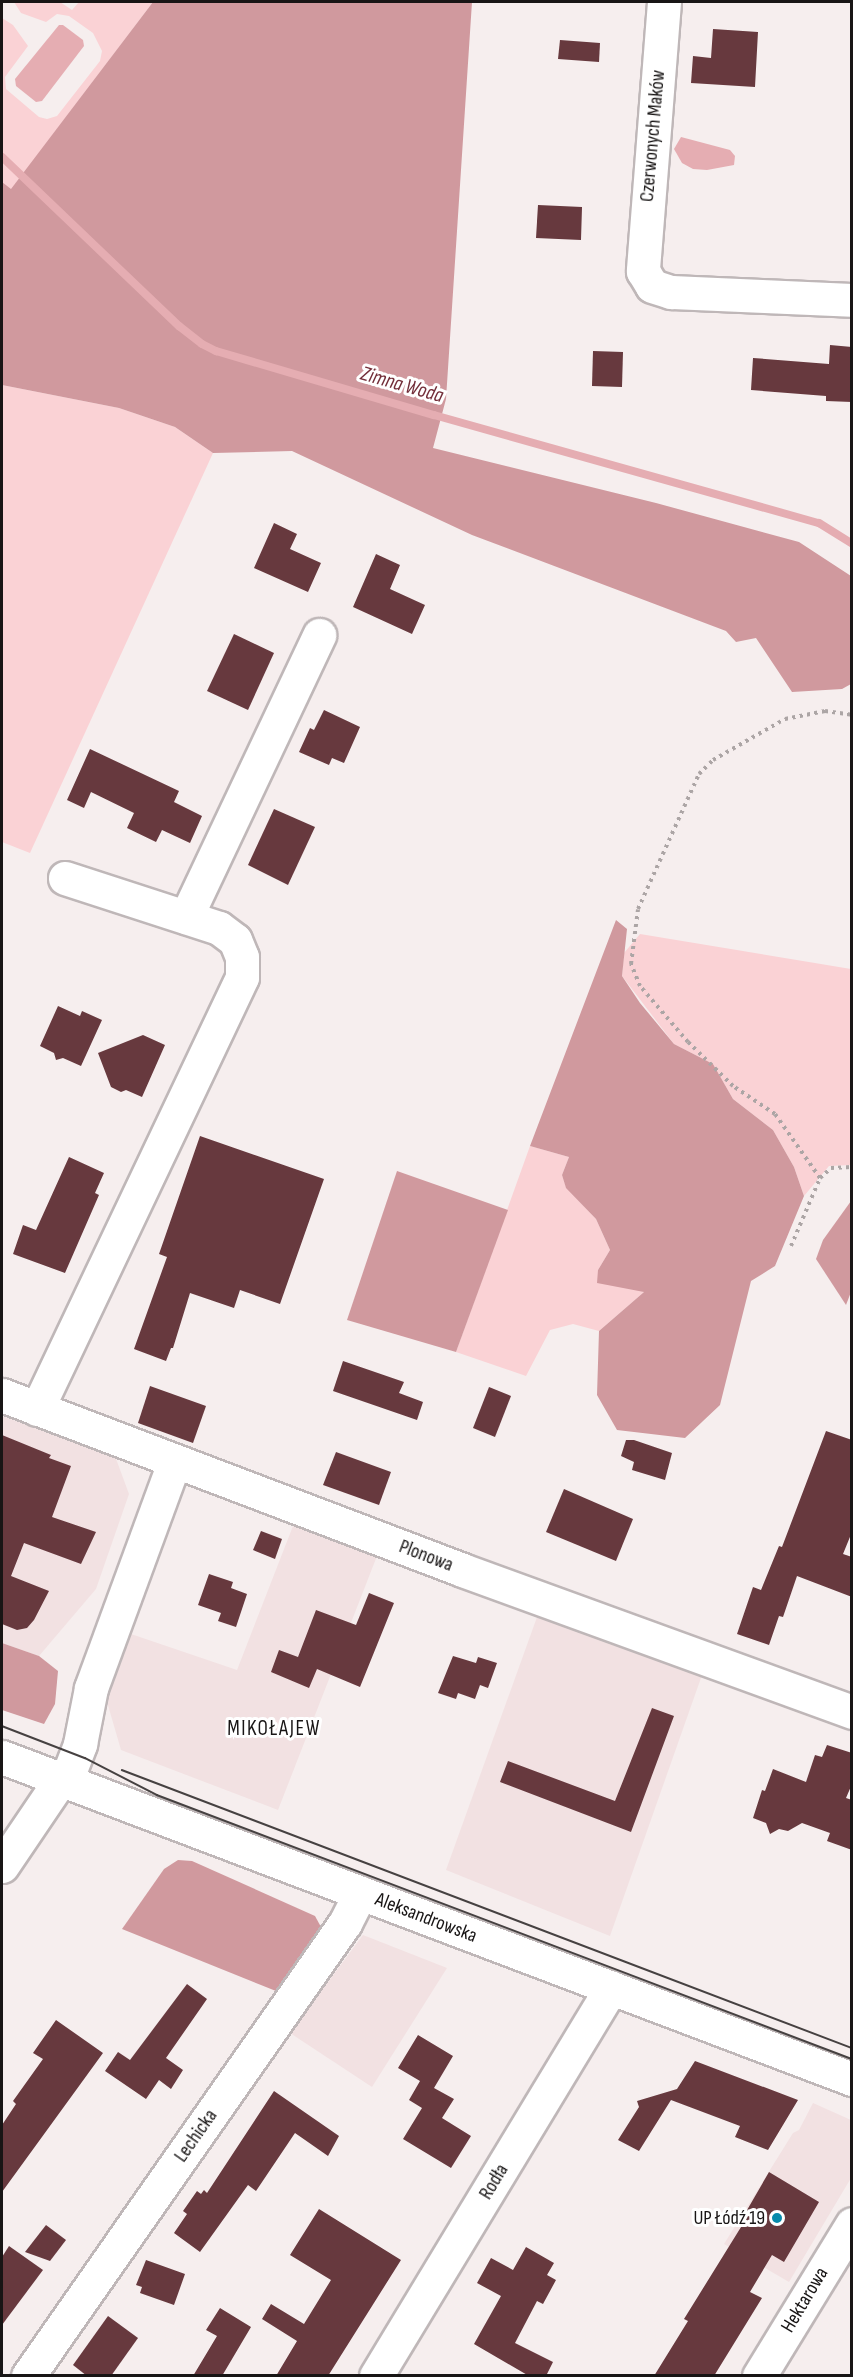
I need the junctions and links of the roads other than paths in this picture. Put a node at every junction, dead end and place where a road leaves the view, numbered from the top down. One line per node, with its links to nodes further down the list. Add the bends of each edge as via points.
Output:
1 (664, 2): 2 (street, Czerwonych Maków, via 643,271 652,286 671,292)
2 (852, 300)
3 (320, 635): 5 (street)
4 (65, 878): 5 (street)
5 (186, 917): 7 (street, via 219,928 235,940 242,957 242,977)
6 (2, 1395): 7 (street, Plonowa)
7 (37, 1409): 8 (street, Plonowa)
8 (174, 1462): 9 (street, Plonowa); 11 (street, via 92,1688 80,1744)
9 (852, 1713)
10 (2, 1756): 11 (street, Aleksandrowska)
11 (64, 1780): 12 (street); 13 (street, Aleksandrowska)
12 (2, 1866)
13 (360, 1893): 14 (street, Aleksandrowska); 17 (street, Lechicka, via 345,1923)
14 (611, 1988): 15 (street, Aleksandrowska); 18 (street, Rodła)
15 (852, 2079)
16 (852, 2224): 19 (street, Hektarowa)
17 (28, 2376)
18 (376, 2376)
19 (759, 2376)

